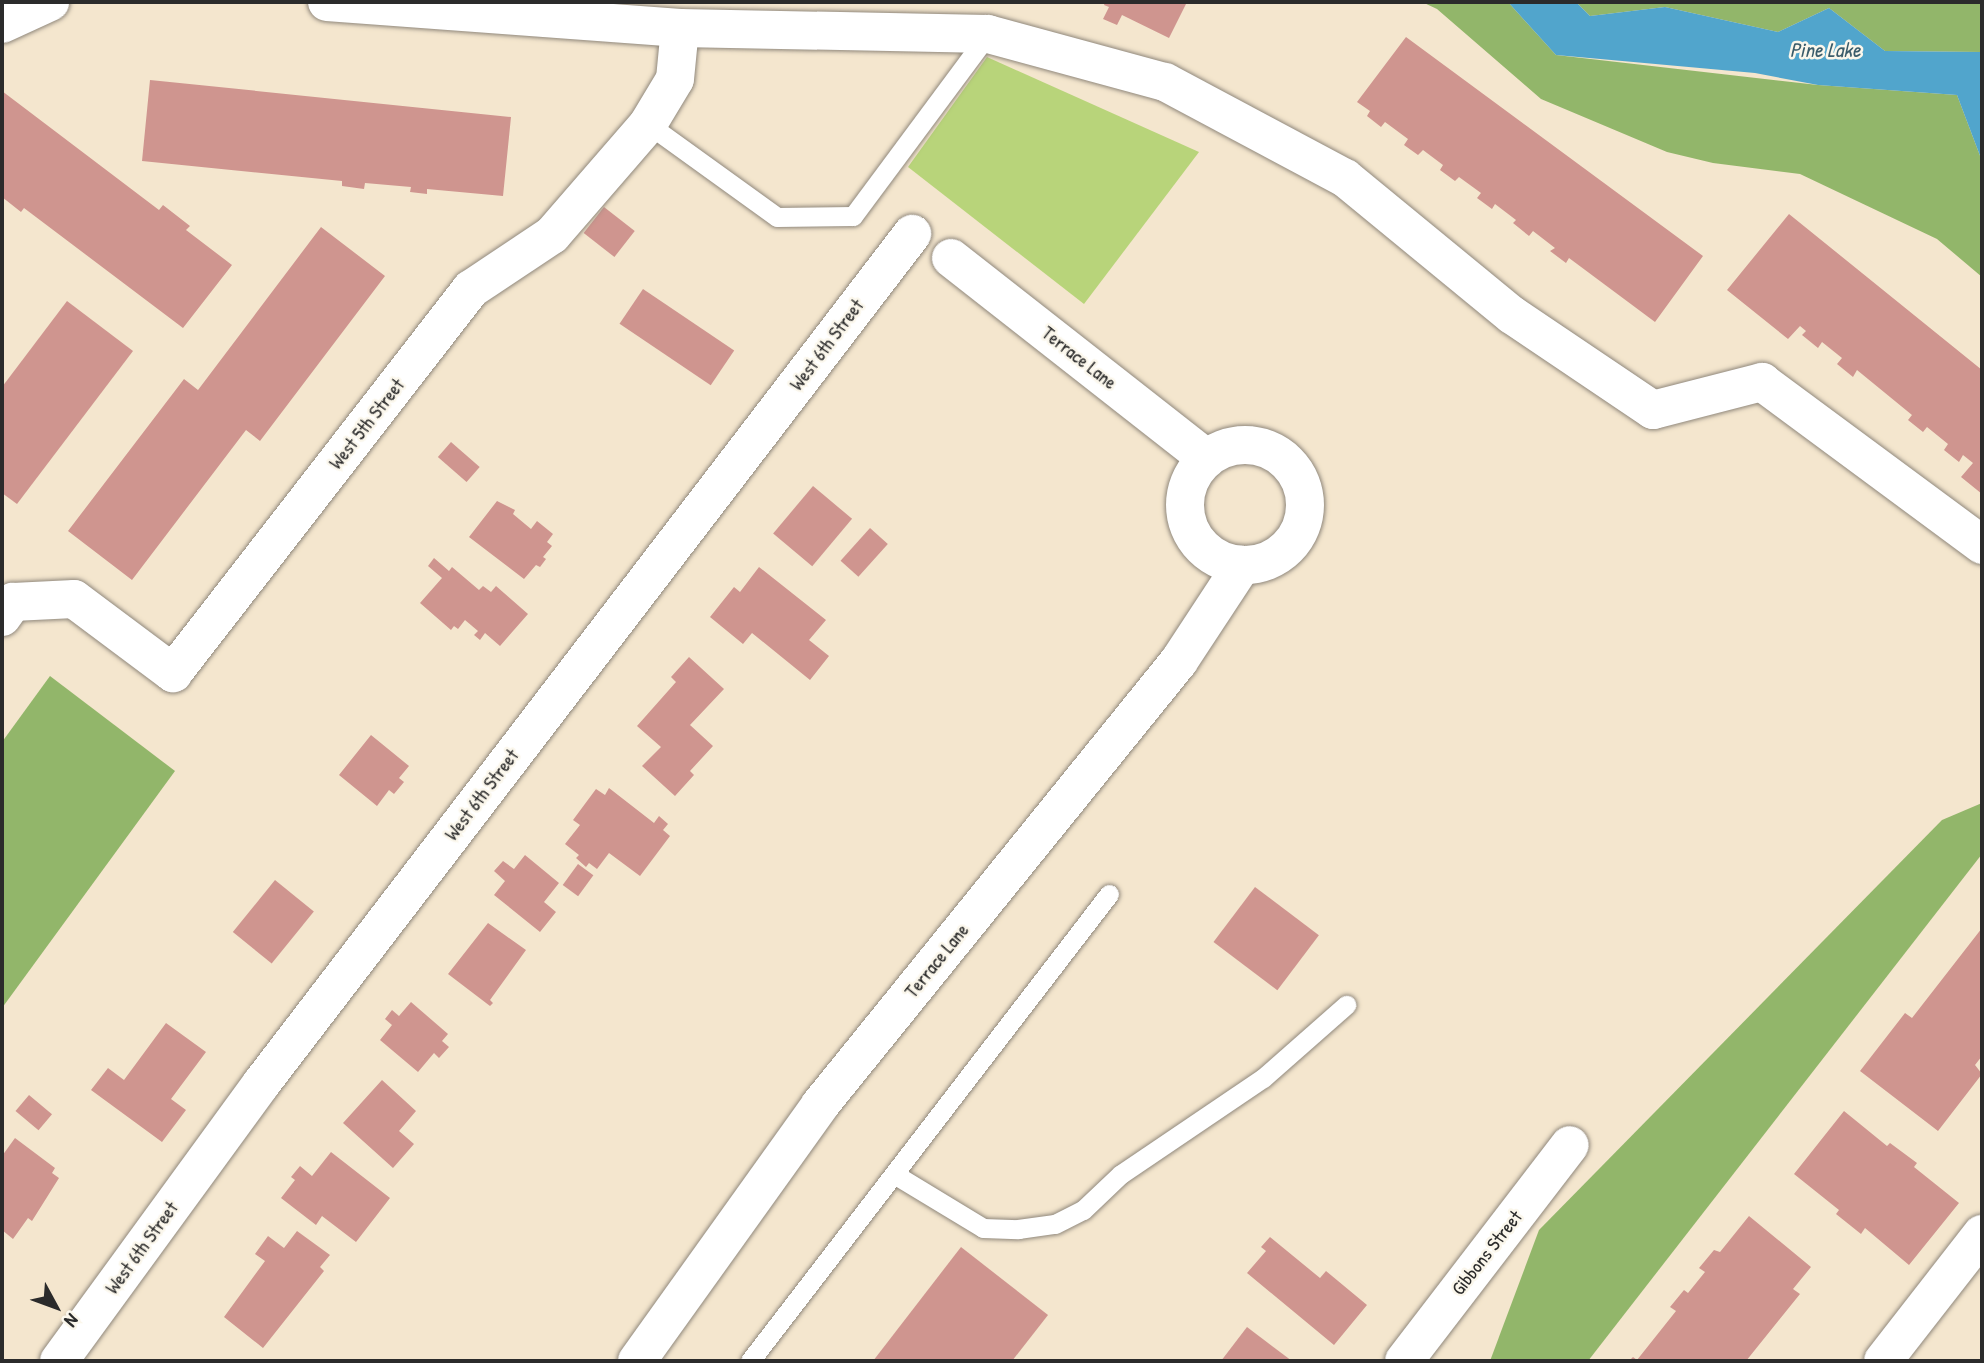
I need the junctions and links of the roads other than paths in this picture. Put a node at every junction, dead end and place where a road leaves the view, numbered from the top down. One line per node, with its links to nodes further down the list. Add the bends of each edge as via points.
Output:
1 (327, 2): 4 (street)
2 (43, 3): 3 (street)
3 (2, 24)
4 (680, 28): 5 (street); 6 (street, West 5th Street, via 675,79)
5 (988, 34): 6 (lane, via 853,216 777,217); 10 (street, via 1165,82 1345,178 1512,315 1653,410 1762,382)
6 (648, 124): 12 (street, West 5th Street, via 552,235 471,289 173,673 74,599 13,602)
7 (912, 234): 18 (street, West 6th Street, via 261,1084)
8 (951, 258): 9 (street, Terrace Lane)
9 (1207, 458): 11 (street, via 1185,493 1185,514 1204,550 1222,561); 11 (street, via 1225,448 1246,445 1266,449 1282,457 1303,489 1303,517 1292,542 1261,563)
10 (1982, 545)
11 (1242, 565): 19 (street, Terrace Lane, via 1179,661 820,1105)
12 (2, 617)
13 (1109, 894): 16 (lane)
14 (1346, 1005): 16 (lane, via 1263,1078 1121,1174 1083,1210 1055,1224 983,1228)
15 (1570, 1145): 21 (street, Gibbons Street)
16 (894, 1174): 20 (lane)
17 (1982, 1234): 22 (street)
18 (59, 1361)
19 (637, 1361)
20 (750, 1361)
21 (1404, 1361)
22 (1883, 1361)

